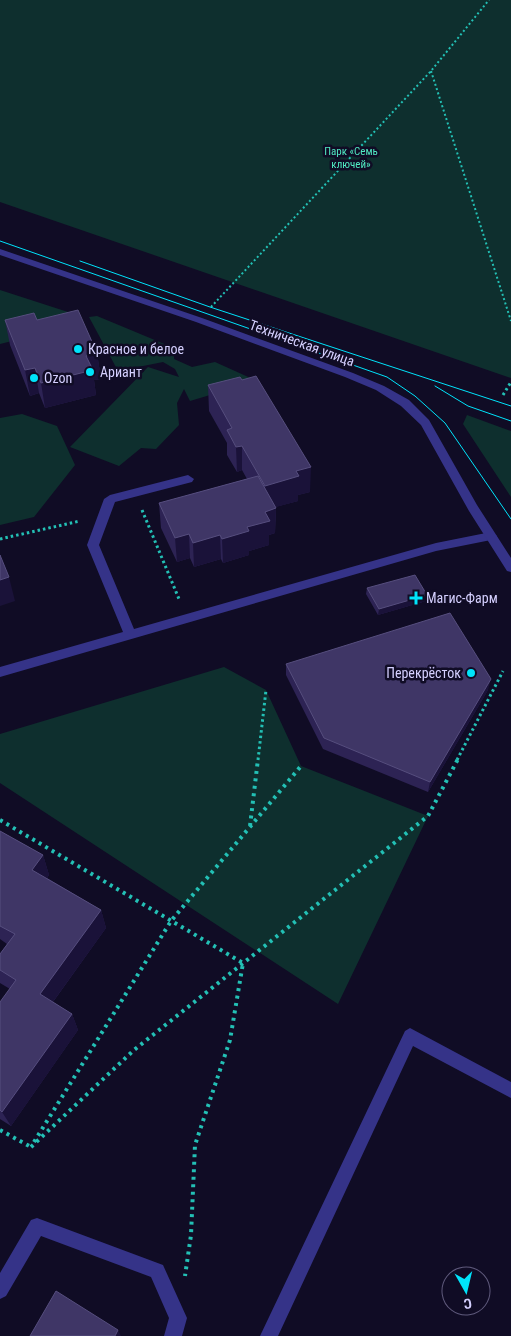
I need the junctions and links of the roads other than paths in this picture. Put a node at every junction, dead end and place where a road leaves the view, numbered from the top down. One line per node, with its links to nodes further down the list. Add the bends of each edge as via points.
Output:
1 (0, 252): 3 (street, Техническая улица, via 199,320 380,388 405,403 425,423)
2 (188, 479): 5 (street, via 110,499 104,515 93,545)
3 (491, 536): 4 (street, Техническая улица); 5 (street, via 436,548)
4 (511, 568)
5 (130, 635): 6 (street)
6 (0, 672)
7 (511, 1090): 10 (street, via 410,1036)
8 (0, 1290): 9 (street, via 37,1226 157,1271 178,1318)
9 (173, 1336)
10 (269, 1336)

